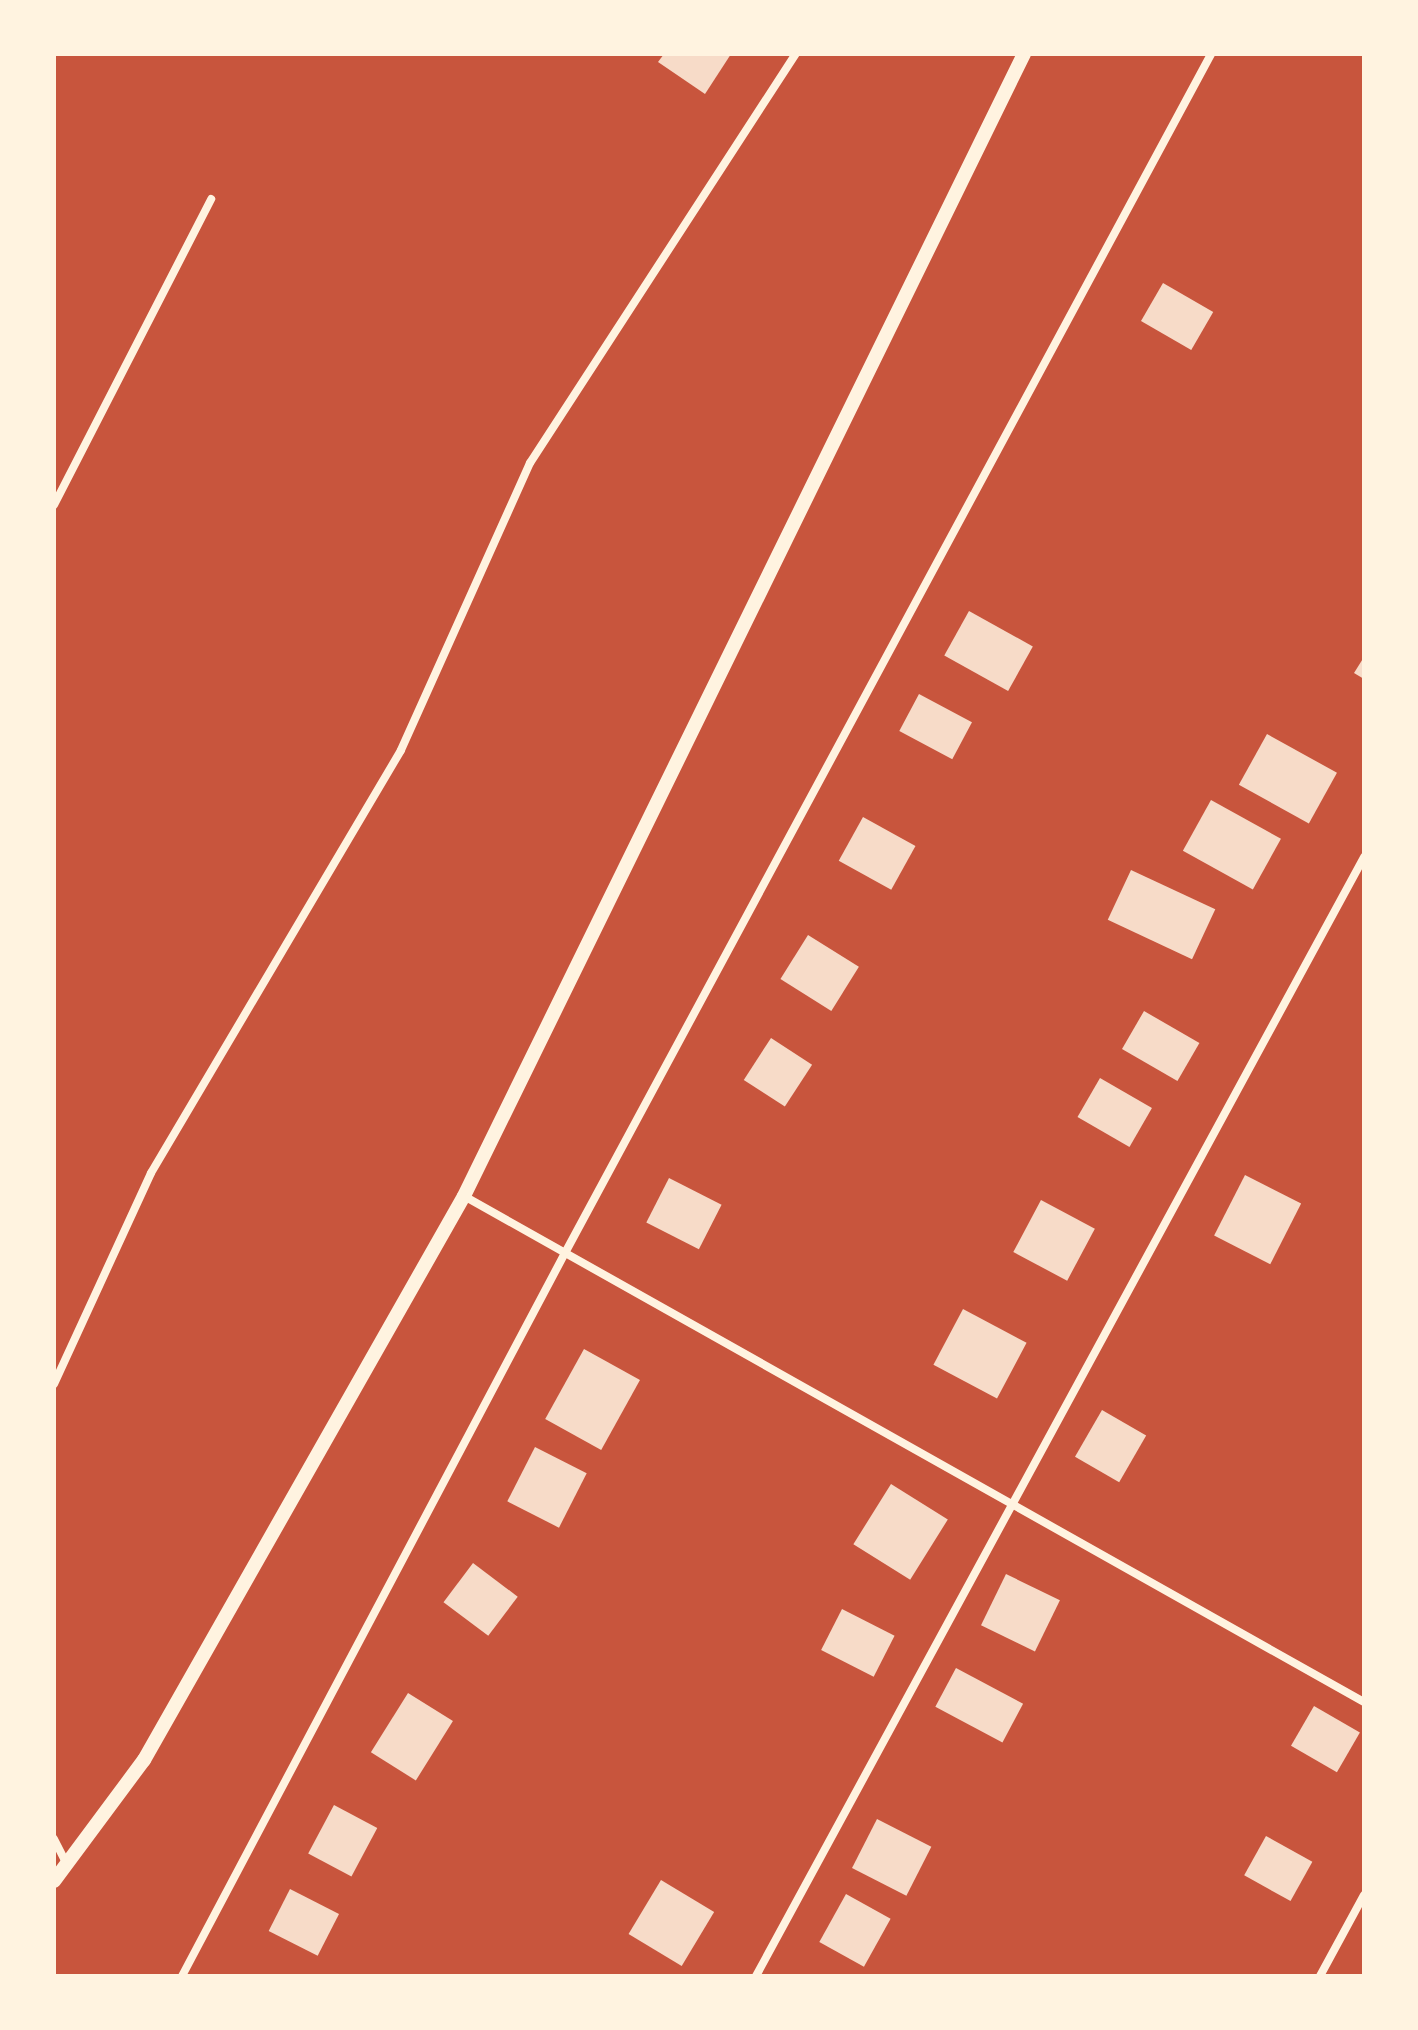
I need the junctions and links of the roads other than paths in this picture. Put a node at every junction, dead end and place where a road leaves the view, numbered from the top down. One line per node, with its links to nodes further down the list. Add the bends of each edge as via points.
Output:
1 (796, 54): 9 (street, via 530,463 401,750 151,1173)
2 (1024, 54): 7 (street)
3 (1211, 54): 8 (street)
4 (211, 199): 5 (street)
5 (54, 505)
6 (1364, 857): 10 (street)
7 (464, 1196): 8 (street); 13 (street, via 144,1760)
8 (565, 1253): 10 (street); 16 (street)
9 (54, 1384)
10 (1015, 1505): 11 (street); 17 (street)
11 (1364, 1702)
12 (54, 1839): 13 (street)
13 (67, 1864): 14 (street)
14 (54, 1881)
15 (1364, 1895): 18 (street)
16 (182, 1976)
17 (756, 1976)
18 (1320, 1976)

